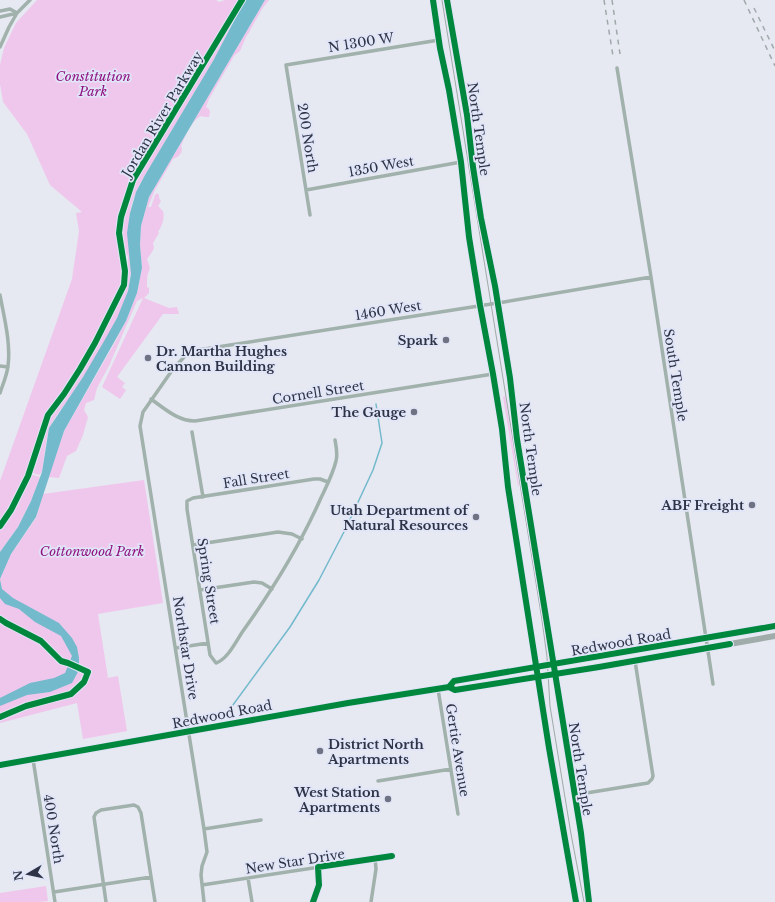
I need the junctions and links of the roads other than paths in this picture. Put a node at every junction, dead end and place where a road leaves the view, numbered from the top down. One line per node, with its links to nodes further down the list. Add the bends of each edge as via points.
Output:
1 (30, 0): 5 (street)
2 (432, 0): 7 (main road, North Temple)
3 (448, 0): 16 (main road, North Temple, via 479,204)
4 (0, 11): 5 (street, via 10,9)
5 (17, 13): 6 (street); 8 (street)
6 (0, 17)
7 (439, 40): 9 (street, N 1300 W); 11 (main road, North Temple)
8 (0, 47)
9 (286, 65): 12 (street, 200 North)
10 (617, 68): 14 (street, South Temple)
11 (461, 162): 12 (street, 1350 West); 17 (main road, North Temple)
12 (306, 190): 13 (street, 200 North)
13 (310, 215)
14 (651, 277): 16 (street, 1460 West); 35 (street, South Temple)
15 (0, 295): 18 (street)
16 (498, 303): 17 (street, 1460 West); 40 (main road, North Temple)
17 (480, 305): 21 (main road, North Temple); 23 (street, 1460 West, via 192,351 178,362)
18 (1, 311): 20 (street, via 8,347)
19 (0, 366): 20 (street)
20 (8, 366): 22 (street)
21 (493, 374): 23 (street, Cornell Street, via 195,421 179,418); 41 (main road, North Temple, via 508,487)
22 (0, 393)
23 (151, 399): 37 (street, Northstar Drive, via 141,416 140,431)
24 (192, 432): 27 (street)
25 (335, 440): 26 (street, via 337,459)
26 (328, 482): 27 (street, Fall Street, via 314,479); 29 (street)
27 (203, 497): 28 (street, Fall Street)
28 (187, 501): 30 (street, Spring Street)
29 (302, 539): 30 (street, via 278,532); 31 (street)
30 (193, 545): 32 (street, Spring Street)
31 (272, 589): 32 (street, via 256,582); 36 (street, Spring Street, via 224,658 216,663 211,658)
32 (200, 590): 36 (street, Spring Street)
33 (775, 626): 35 (main road, Redwood Road)
34 (775, 636): 38 (main road, Redwood Road)
35 (707, 638): 38 (street, South Temple); 40 (main road, Redwood Road)
36 (208, 643): 37 (street)
37 (176, 648): 47 (street, Northstar Drive)
38 (708, 648): 39 (main road, Redwood Road); 44 (street, South Temple)
39 (635, 661): 42 (main road, Redwood Road); 52 (street, via 653,776 651,781)
40 (553, 665): 41 (main road, Redwood Road); 42 (main road, North Temple)
41 (538, 667): 43 (main road, North Temple); 45 (main road, Redwood Road, via 454,681)
42 (555, 675): 43 (main road, Redwood Road); 52 (main road, North Temple)
43 (539, 677): 45 (main road, Redwood Road, via 455,690); 71 (main road, North Temple)
44 (714, 684)
45 (449, 687): 46 (main road, Redwood Road)
46 (438, 689): 47 (main road, Redwood Road); 50 (street, Gertie Avenue)
47 (190, 732): 48 (main road, Redwood Road); 55 (street, Northstar Drive)
48 (33, 760): 49 (main road, Redwood Road); 63 (street, 400 North)
49 (0, 765)
50 (451, 769): 51 (street); 53 (street, Gertie Avenue)
51 (378, 781)
52 (574, 795): 72 (main road, North Temple)
53 (458, 814)
54 (261, 820): 55 (street)
55 (204, 830): 62 (street, Northstar Drive, via 207,852 201,870)
56 (392, 856): 57 (street, New Star Drive)
57 (375, 858): 58 (street, New Star Drive); 70 (street, via 376,869)
58 (318, 867): 60 (street, New Star Drive); 69 (street, via 319,885)
59 (151, 876): 61 (street); 61 (street, via 138,807 132,805 101,810 94,816 94,820); 66 (street)
60 (248, 878): 62 (street, New Star Drive); 68 (street)
61 (103, 884): 63 (street); 65 (street)
62 (202, 885): 67 (street, Northstar Drive)
63 (54, 892): 64 (street, 400 North)
64 (55, 902)
65 (106, 902)
66 (155, 902)
67 (204, 902)
68 (252, 902)
69 (313, 902)
70 (370, 902)
71 (576, 902)
72 (589, 902)

